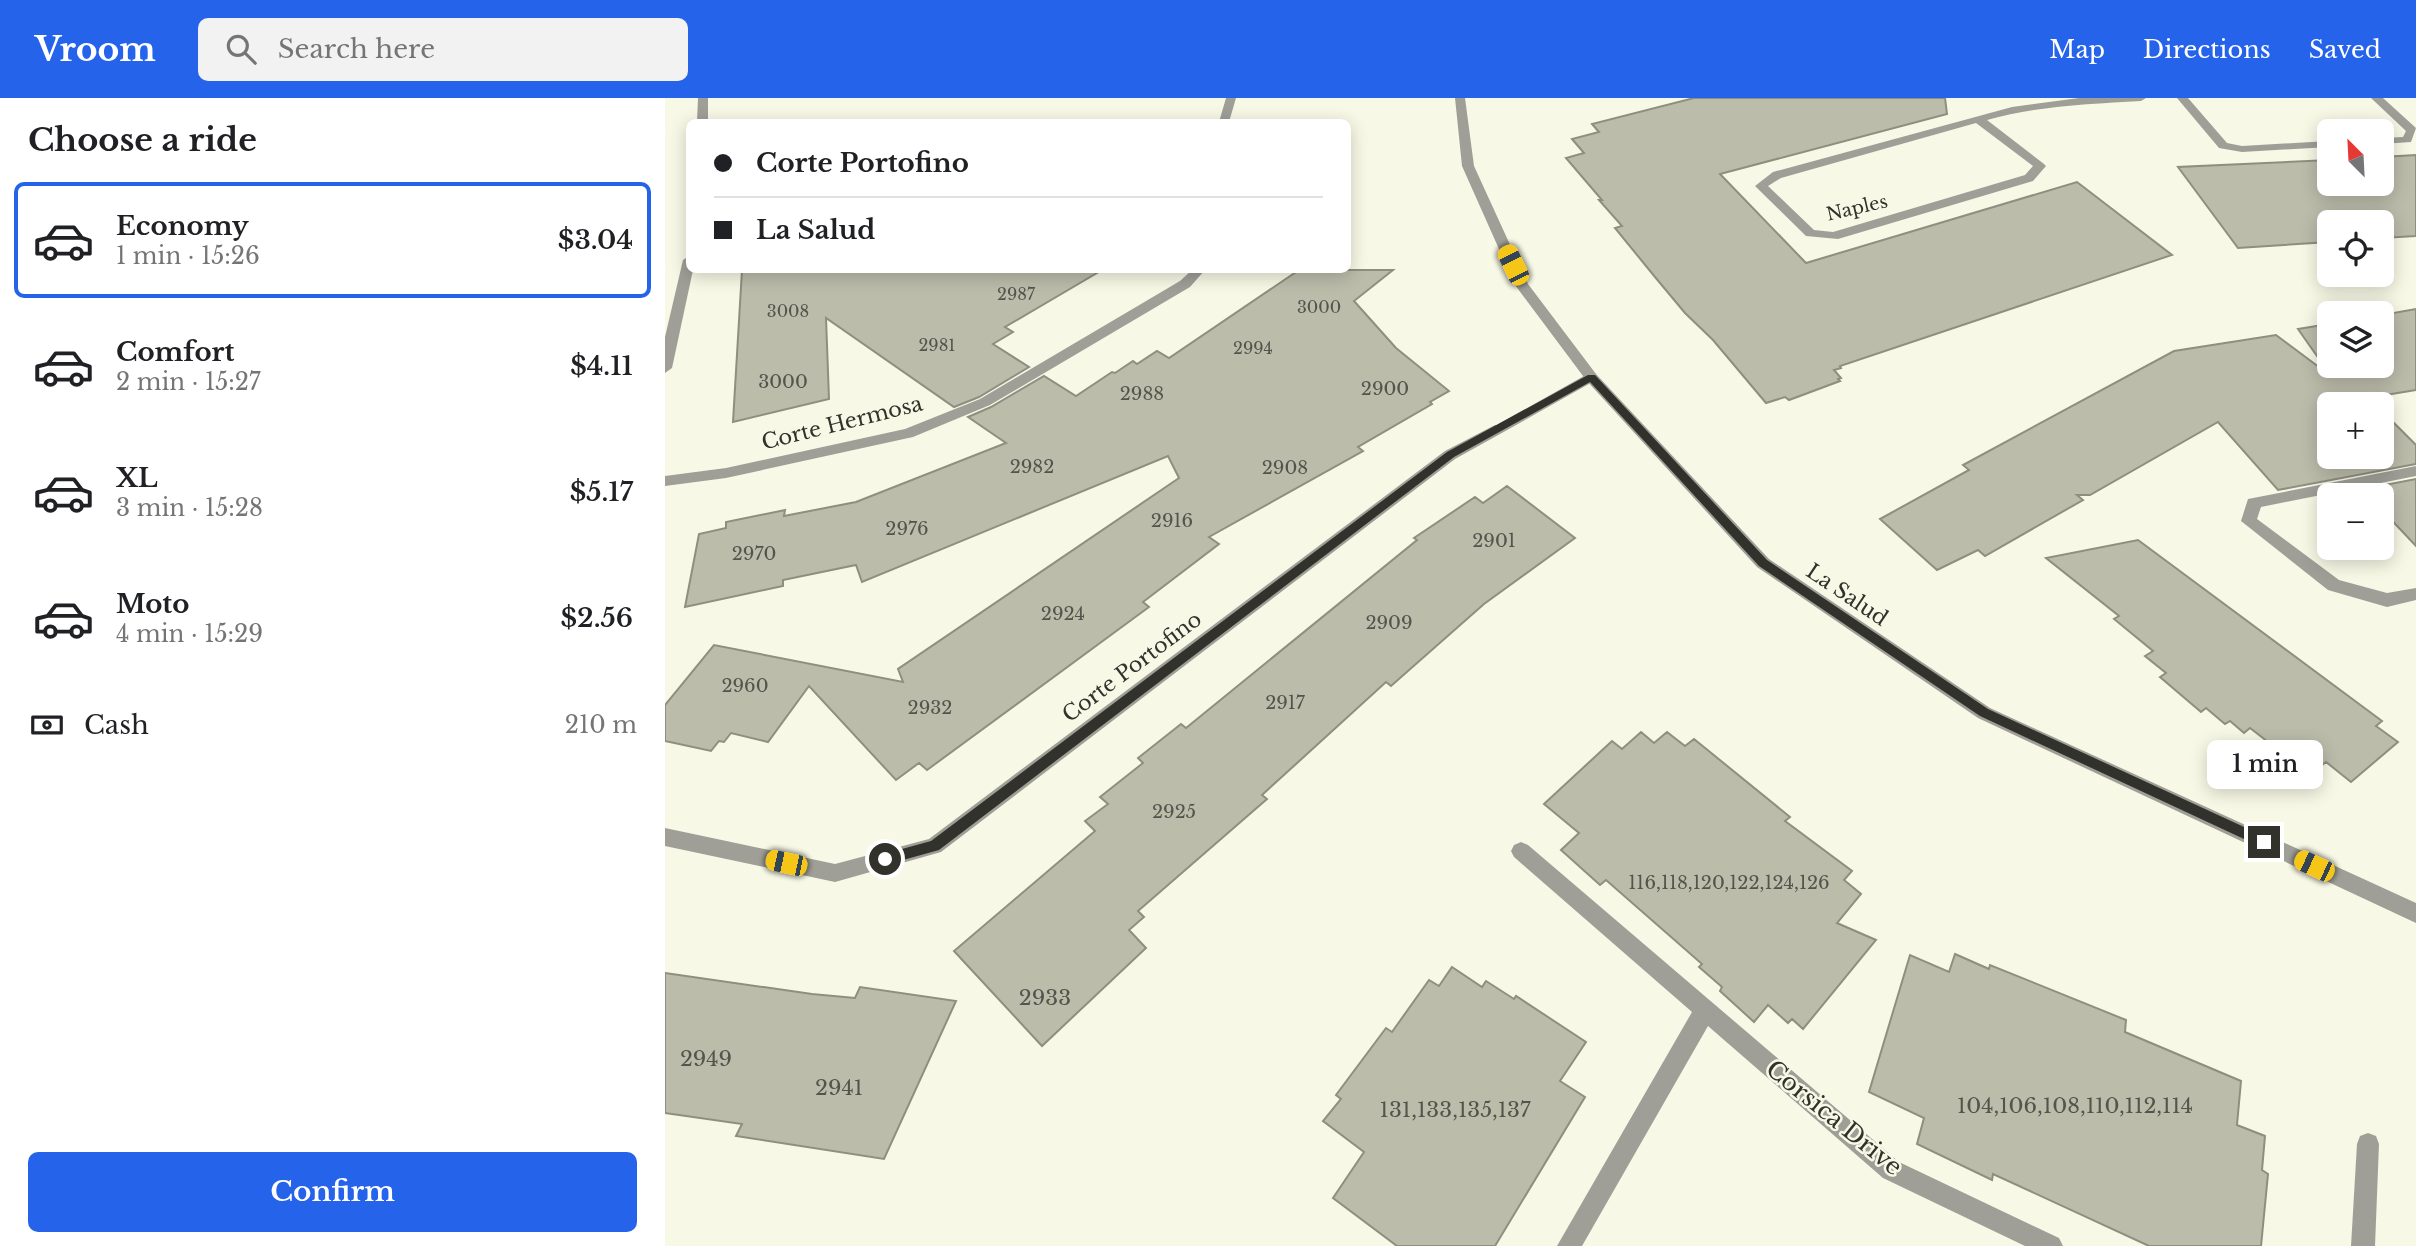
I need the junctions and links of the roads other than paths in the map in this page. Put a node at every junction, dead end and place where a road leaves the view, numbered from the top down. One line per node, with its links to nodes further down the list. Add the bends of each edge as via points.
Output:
1 (703, 98): 8 (street)
2 (1231, 98): 9 (street)
3 (1460, 98): 16 (street, La Salud, via 1468,166 1484,206 1522,285)
4 (2141, 98): 7 (street, Naples)
5 (2182, 98): 12 (street, via 2223,146)
6 (2376, 98): 11 (street, via 2412,130 2407,140)
7 (2080, 99): 10 (street, Naples)
8 (703, 119)
9 (1225, 119)
10 (1979, 120): 10 (street, Naples, via 2040,166 2029,178 1834,236 1810,233 1761,186 1777,175)
11 (2394, 141)
12 (2317, 145)
13 (686, 273): 15 (street)
14 (1196, 273): 18 (street, Corte Hermosa, via 1185,284 985,402 908,433 726,473)
15 (665, 368)
16 (1591, 377): 20 (street, Corte Portofino, via 1450,455 934,846 835,873); 22 (street, La Salud, via 1763,563 1984,713)
17 (2416, 471): 19 (street, via 2254,503 2249,521 2334,585 2387,600)
18 (665, 481)
19 (2416, 594)
20 (665, 837)
21 (1521, 851): 23 (street, Corsica Drive)
22 (2416, 913)
23 (1705, 1010): 25 (street); 26 (street, Corsica Drive, via 1891,1170)
24 (2368, 1144): 27 (street)
25 (1569, 1246)
26 (2050, 1246)
27 (2363, 1246)

